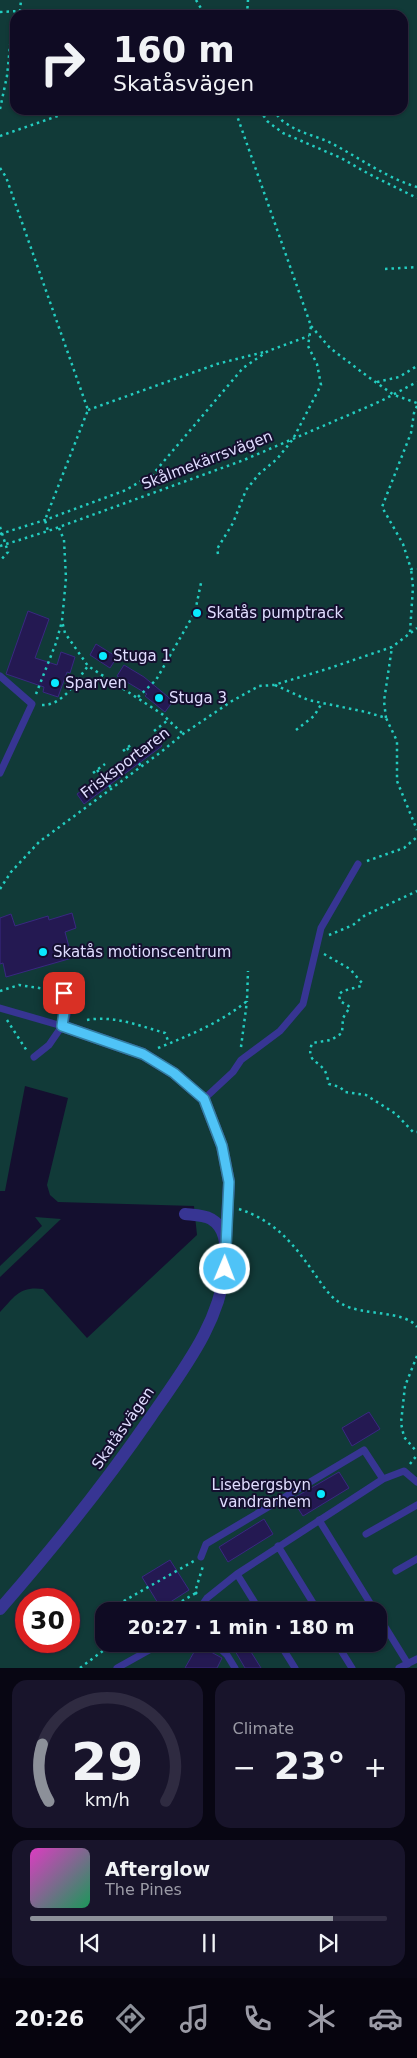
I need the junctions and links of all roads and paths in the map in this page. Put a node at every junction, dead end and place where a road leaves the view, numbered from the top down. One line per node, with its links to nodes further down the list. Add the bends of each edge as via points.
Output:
1 (10, 46): 2 (path)
2 (0, 109)
3 (61, 115): 7 (path)
4 (237, 115): 13 (path)
5 (263, 115): 10 (path, via 283,133 341,158)
6 (278, 115): 9 (path, via 286,124 332,143 375,168)
7 (0, 136)
8 (0, 168): 21 (path, via 6,177)
9 (417, 186)
10 (417, 198)
11 (417, 267): 12 (path)
12 (385, 269)
13 (311, 326): 14 (path); 17 (path, via 330,348)
14 (309, 336): 15 (path); 22 (path, via 308,346 317,364 321,384)
15 (268, 351): 21 (path, via 217,364); 23 (path, via 243,368 153,474 126,490)
16 (417, 366): 17 (path, via 399,377)
17 (376, 382): 19 (path)
18 (417, 382): 19 (path, Skålmekärrsvägen)
19 (394, 395): 20 (path); 22 (path, Skålmekärrsvägen)
20 (417, 405): 32 (path, via 411,433 382,507 403,544)
21 (88, 410): 23 (path)
22 (293, 439): 25 (path, Skålmekärrsvägen); 30 (path, via 246,490 233,523 217,549)
23 (45, 520): 26 (path); 27 (path)
24 (0, 527): 27 (path)
25 (59, 527): 26 (path, Skålmekärrsvägen); 35 (path, Frisksportaren, via 64,540 66,578)
26 (48, 531): 28 (path, Skålmekärrsvägen)
27 (1, 533): 28 (path)
28 (7, 544): 29 (path, Skålmekärrsvägen); 31 (path, via 8,552)
29 (0, 546)
30 (218, 554)
31 (0, 561)
32 (411, 569): 33 (path); 37 (path)
33 (417, 569)
34 (201, 583): 42 (path, via 195,612 156,680)
35 (62, 621): 39 (path, Frisksportaren, via 65,633); 44 (path)
36 (417, 628): 37 (path)
37 (410, 632): 38 (path)
38 (392, 647): 41 (path); 45 (path, via 384,701)
39 (88, 666): 42 (path, Frisksportaren); 44 (path, via 65,695 55,702)
40 (0, 676): 44 (lane)
41 (274, 685): 43 (path); 49 (path, via 259,686 245,693)
42 (137, 698): 46 (path, Frisksportaren)
43 (322, 703): 45 (path); 47 (path, via 314,716)
44 (32, 704): 56 (lane)
45 (386, 718): 59 (path, via 397,741 397,781)
46 (168, 720): 48 (path); 49 (path, Frisksportaren)
47 (296, 730)
48 (154, 731)
49 (183, 734): 54 (path, Frisksportaren)
50 (132, 744): 51 (path)
51 (127, 748): 52 (path); 54 (path)
52 (123, 751)
53 (105, 764): 55 (path)
54 (141, 766): 58 (path, Frisksportaren)
55 (97, 770): 57 (path); 58 (path)
56 (0, 773)
57 (93, 773)
58 (112, 789): 62 (path, Frisksportaren, via 40,842 16,866)
59 (417, 830)
60 (417, 837): 61 (path, via 404,848)
61 (358, 864): 64 (lane, via 321,928)
62 (0, 889)
63 (417, 891): 64 (path, via 364,916 353,925)
64 (318, 939): 65 (lane)
65 (316, 950): 77 (lane, via 303,1004 280,1031); 79 (path, via 350,969 362,982 361,986 339,994 340,1001 350,1007 343,1018 342,1033 331,1040 312,1043 312,1060 325,1071 329,1084 345,1092 366,1096 396,1114 413,1132)
66 (248, 971): 70 (path)
67 (37, 987): 68 (path, via 19,985)
68 (0, 991)
69 (64, 993): 72 (street)
70 (247, 1001): 73 (path, via 218,1022); 77 (path)
71 (0, 1009): 72 (lane); 74 (path)
72 (66, 1028): 73 (path, via 102,1017 165,1033); 75 (street, Skatåsvägen); 76 (lane)
73 (169, 1043): 75 (path)
74 (23, 1046)
75 (143, 1054): 78 (street, Skatåsvägen, via 174,1073)
76 (34, 1057)
77 (241, 1060): 78 (lane)
78 (204, 1099): 82 (street, Skatåsvägen, via 222,1146 229,1182)
79 (417, 1132)
80 (237, 1208): 83 (path, via 289,1239 331,1296 342,1304 374,1314 408,1318)
81 (185, 1214): 82 (street, Skatåsvägen, via 209,1218 221,1228)
82 (225, 1243): 103 (street, Skatåsvägen, via 225,1269 218,1304 176,1382 96,1494)
83 (417, 1327)
84 (417, 1356): 85 (path, via 405,1386 401,1423 404,1437)
85 (417, 1452)
86 (383, 1479): 87 (lane, via 404,1471); 89 (lane); 92 (lane, via 364,1450 206,1544)
87 (417, 1482)
88 (417, 1505): 90 (lane)
89 (319, 1520): 91 (lane); 102 (lane)
90 (366, 1534)
91 (278, 1546): 95 (lane); 101 (lane)
92 (201, 1557): 96 (path, via 204,1563); 97 (path)
93 (417, 1559): 94 (lane)
94 (396, 1571)
95 (237, 1574): 99 (lane); 100 (lane)
96 (196, 1593): 98 (path); 99 (path)
97 (122, 1602)
98 (180, 1602)
99 (205, 1602)
100 (254, 1602)
101 (312, 1602)
102 (370, 1602)
103 (0, 1609)
104 (387, 1630): 111 (lane)
105 (101, 1652): 112 (path)
106 (146, 1652): 113 (lane)
107 (223, 1652): 114 (lane)
108 (285, 1652): 115 (lane)
109 (343, 1652): 116 (lane)
110 (417, 1659): 111 (lane)
111 (408, 1664): 117 (lane)
112 (80, 1668)
113 (117, 1668)
114 (235, 1668)
115 (295, 1668)
116 (352, 1668)
117 (399, 1668)

